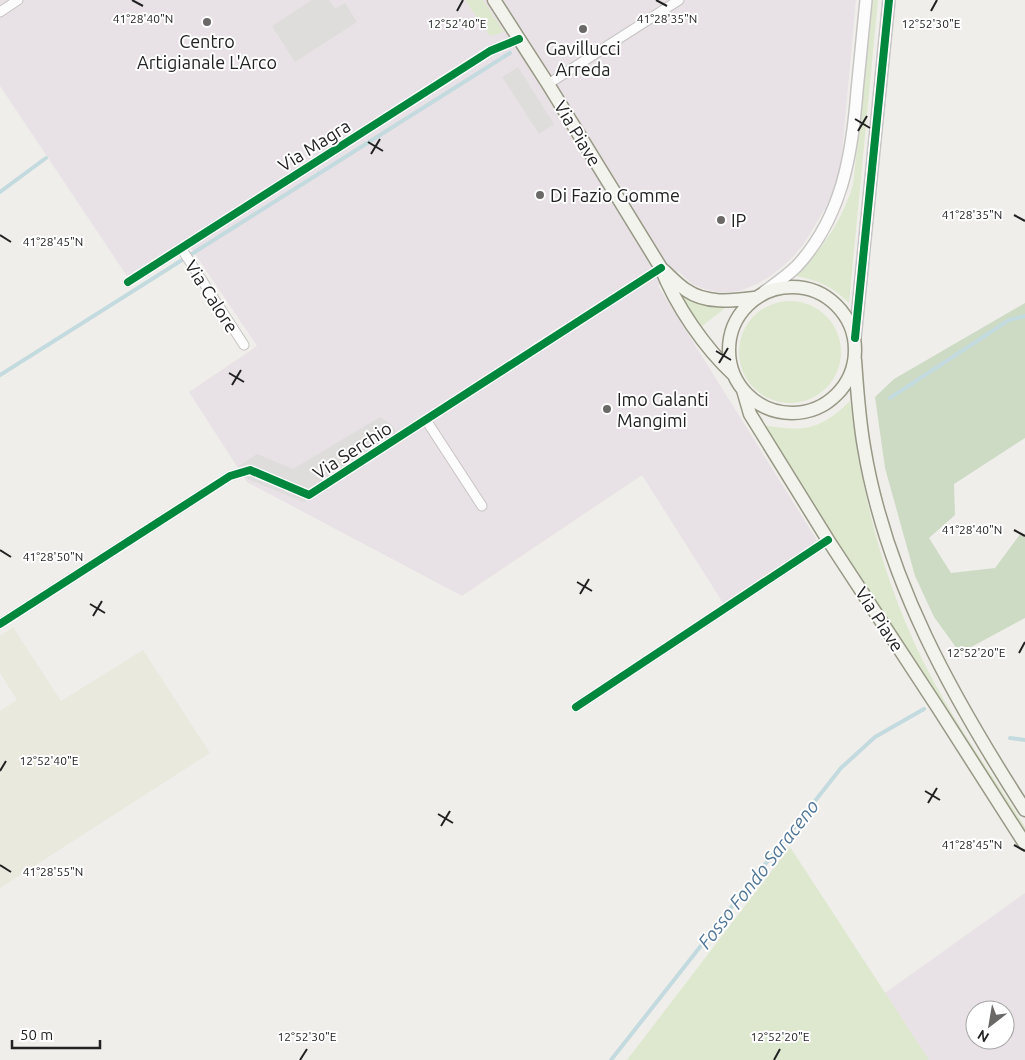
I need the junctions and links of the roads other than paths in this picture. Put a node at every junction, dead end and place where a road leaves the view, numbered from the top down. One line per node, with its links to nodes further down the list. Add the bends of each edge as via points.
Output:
1 (18, 0): 6 (street)
2 (494, 0): 7 (main road, Via Piave)
3 (679, 0): 8 (street)
4 (866, 0): 12 (street, via 854,131 840,196 826,226 796,268)
5 (889, 0): 13 (street)
6 (0, 12)
7 (519, 39): 8 (main road, Via Piave); 9 (street, Via Magra, via 490,51)
8 (548, 84): 10 (main road, Via Piave)
9 (181, 248): 11 (street, Via Magra); 14 (street, Via Calore)
10 (661, 268): 12 (main road, Via Piave, via 697,297 713,301); 16 (main road, Via Piave, via 667,285 699,335); 18 (street, Via Serchio)
11 (128, 282)
12 (759, 295): 13 (main road, via 783,287 802,287 821,293 837,304); 16 (main road, via 742,310 733,325 729,359)
13 (855, 338): 15 (main road)
14 (244, 345)
15 (855, 360): 17 (main road, via 848,380 836,396 819,408 799,413 778,412 759,404); 23 (main road, Via Piave, via 867,464 879,515 898,570 950,686)
16 (734, 375): 17 (main road)
17 (744, 390): 20 (main road, Via Piave, via 750,414)
18 (426, 420): 19 (street); 21 (street, Via Serchio, via 308,495 250,470 230,476)
19 (482, 506)
20 (828, 540): 22 (street); 24 (main road, Via Piave)
21 (0, 624)
22 (576, 707)
23 (1025, 810)
24 (1025, 844)

